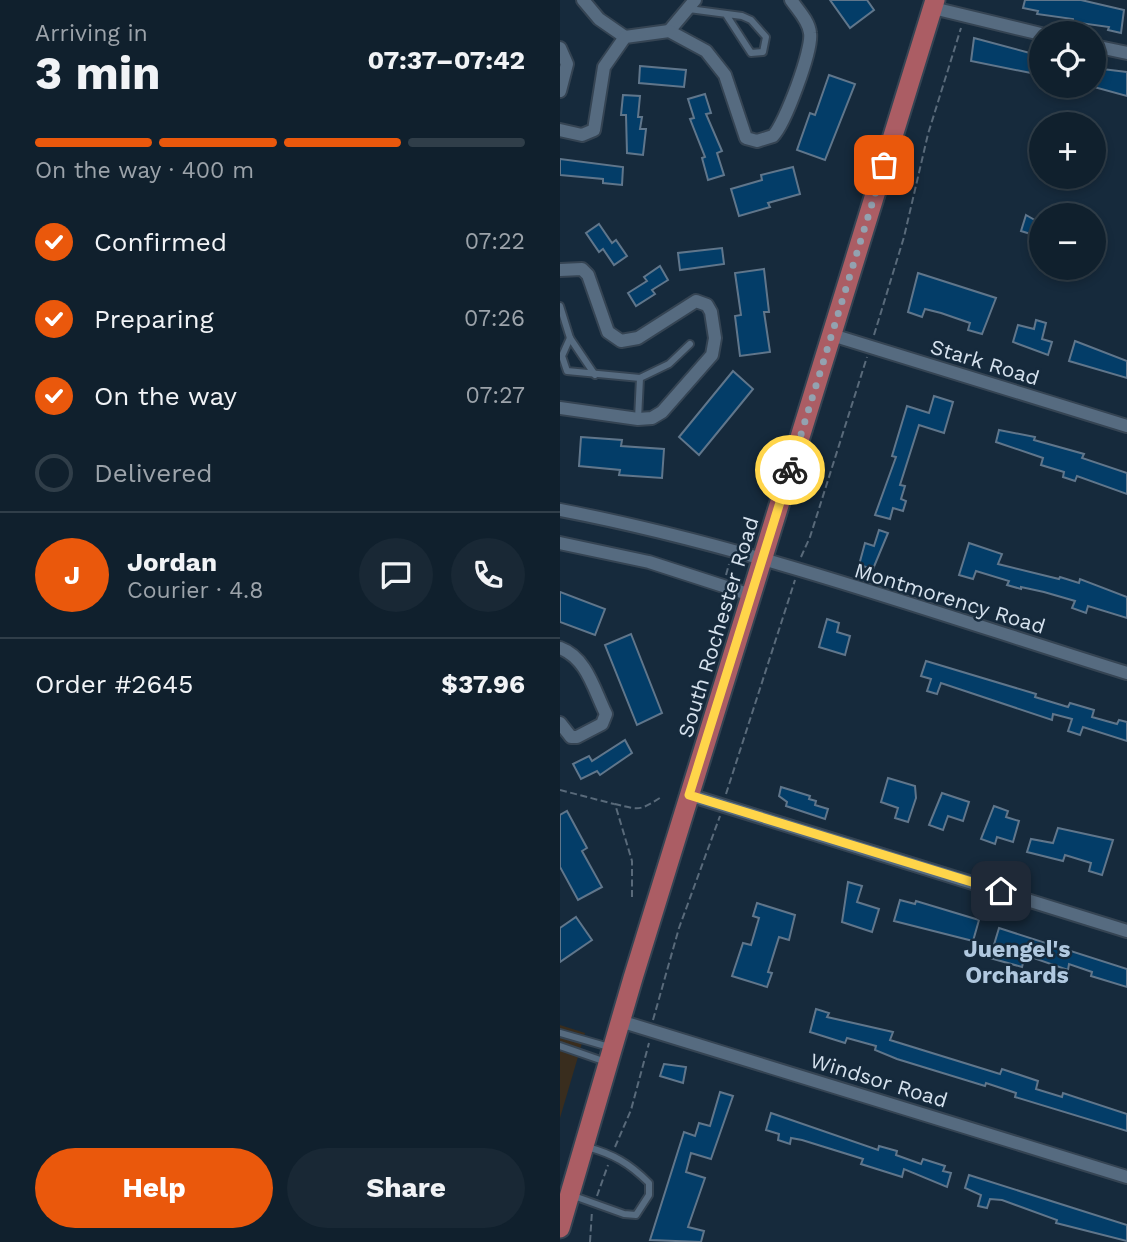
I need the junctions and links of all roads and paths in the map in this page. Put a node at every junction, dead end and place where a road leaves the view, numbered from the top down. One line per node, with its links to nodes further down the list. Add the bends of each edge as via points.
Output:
1 (583, 0): 9 (street, via 599,19)
2 (791, 0): 7 (street, via 809,29 810,42 778,131 766,139 746,138 725,75 714,58)
3 (692, 4): 5 (lane); 7 (street)
4 (934, 4): 6 (street); 17 (main road, South Rochester Road)
5 (727, 16): 5 (lane, via 751,20 766,37 763,52 751,53)
6 (965, 17): 8 (street); 20 (path)
7 (668, 31): 9 (street)
8 (1029, 31)
9 (625, 37): 14 (street, via 604,67 594,130 582,135)
10 (560, 48): 13 (street, via 567,64)
11 (1106, 49): 12 (street)
12 (1127, 53)
13 (560, 91)
14 (560, 130)
15 (560, 270): 24 (street, via 582,269 588,275 608,332 621,341 638,338 696,301 711,312 712,355 662,412)
16 (560, 306): 18 (lane)
17 (832, 335): 20 (street, Stark Road); 29 (main road, South Rochester Road)
18 (570, 338): 21 (lane); 21 (lane, via 563,349 564,367 573,373)
19 (690, 344): 22 (lane, via 669,364)
20 (870, 347): 25 (street, Stark Road); 30 (path)
21 (595, 375): 22 (lane)
22 (640, 378): 24 (lane)
23 (560, 408): 24 (street)
24 (638, 419)
25 (1127, 426)
26 (560, 510): 29 (street, Montmorency Road, via 638,525)
27 (560, 544): 32 (street, via 649,562)
28 (730, 559): 31 (path)
29 (762, 560): 30 (street, Montmorency Road); 32 (main road, South Rochester Road)
30 (798, 571): 34 (street, Montmorency Road); 40 (path)
31 (724, 579)
32 (751, 595): 37 (main road, South Rochester Road)
33 (560, 648): 35 (street, via 582,663 606,715 602,724 577,737 571,737)
34 (1127, 673)
35 (560, 723)
36 (560, 790): 39 (path)
37 (689, 795): 40 (street); 43 (main road, South Rochester Road)
38 (663, 796): 39 (path, via 648,809)
39 (615, 804): 41 (path, via 632,861)
40 (723, 805): 42 (street); 44 (path, via 680,928)
41 (632, 897)
42 (1127, 931)
43 (620, 1021): 44 (street, Windsor Road); 47 (main road, South Rochester Road)
44 (652, 1030): 49 (path, via 631,1110); 50 (street, Windsor Road)
45 (560, 1033): 47 (lane)
46 (562, 1050): 47 (lane)
47 (610, 1055): 48 (main road, South Rochester Road)
48 (583, 1147): 49 (lane); 51 (main road, South Rochester Road)
49 (612, 1154): 52 (path); 52 (lane, via 649,1183 649,1195 636,1215)
50 (1127, 1177)
51 (570, 1194): 52 (lane); 53 (main road, South Rochester Road)
52 (595, 1203): 54 (path)
53 (560, 1228)
54 (590, 1242)

